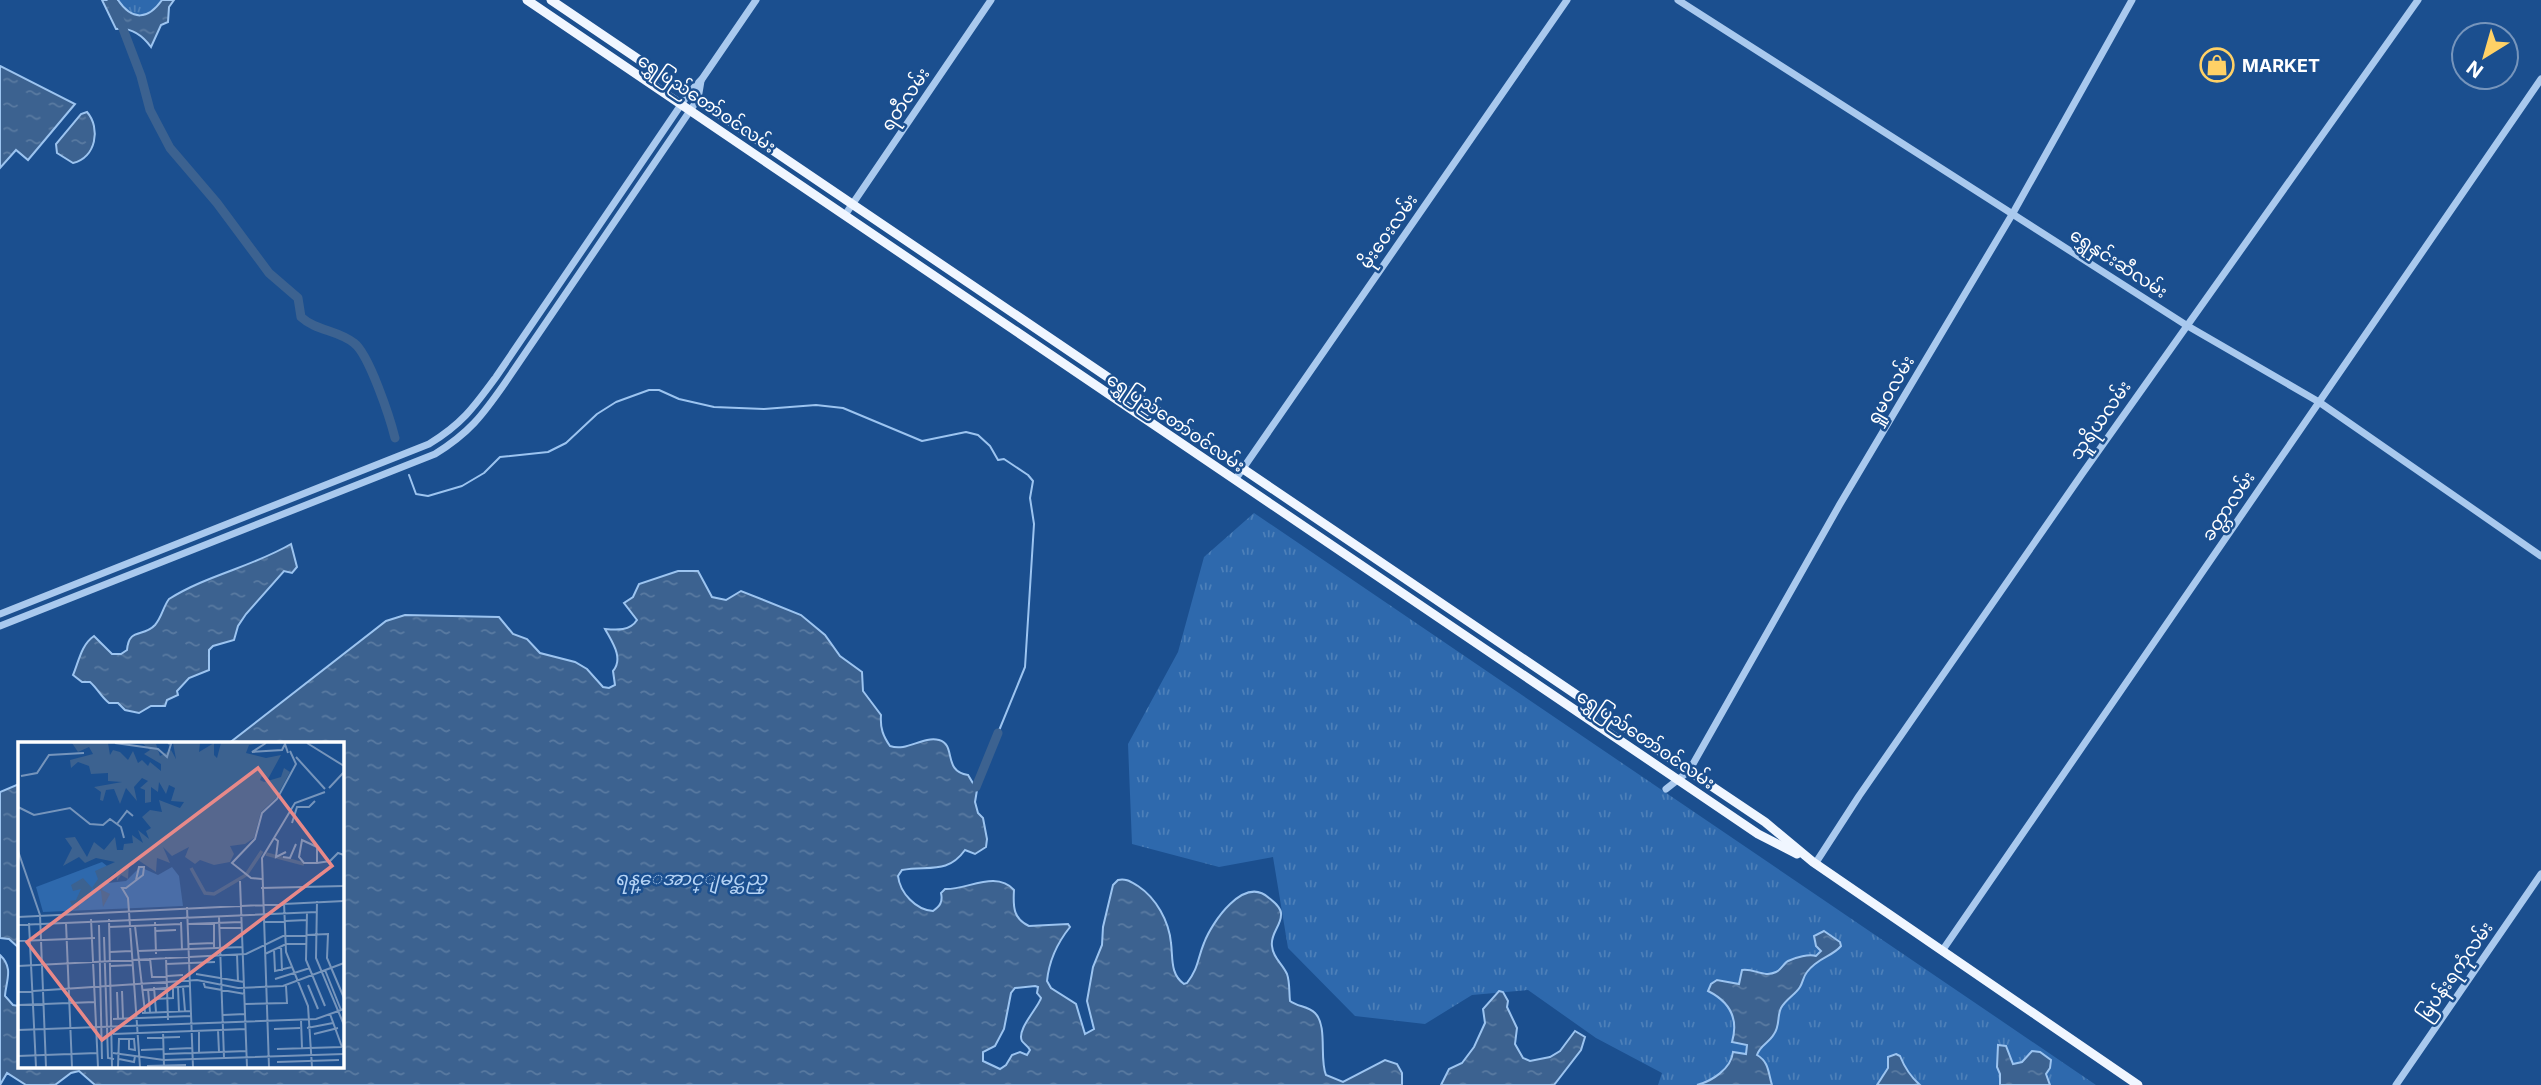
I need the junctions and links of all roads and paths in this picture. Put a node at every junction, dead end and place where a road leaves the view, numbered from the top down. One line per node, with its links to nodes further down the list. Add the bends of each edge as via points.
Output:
1 (527, 0): 13 (main road, ရွှေပြည်တော်ဝင်လမ်း)
2 (551, 0): 11 (main road, ရွှေပြည်တော်ဝင်လမ်း)
3 (756, 0): 9 (street)
4 (992, 0): 15 (street, ရတီလမ်း)
5 (1567, 0): 20 (street, မိုးဝေးလမ်း)
6 (1678, 0): 16 (street, ရွှေနှင်းဆီလမ်း)
7 (2132, 0): 16 (street, ရှုမဝလမ်း)
8 (2418, 0): 18 (street, သူရိယလမ်း)
9 (702, 79): 11 (street); 12 (street)
10 (2541, 79): 19 (street, ခတ္တာလမ်း)
11 (689, 93): 12 (main road, ရွှေပြည်တော်ဝင်လမ်း); 13 (street)
12 (698, 99): 14 (street); 15 (main road, ရွှေပြည်တော်ဝင်လမ်း)
13 (681, 104): 14 (main road, ရွှေပြည်တော်ဝင်လမ်း); 23 (street, via 496,377 452,430 429,444)
14 (690, 110): 17 (main road, ရွှေပြည်တော်ဝင်လမ်း); 24 (street, via 505,383 460,438 435,453)
15 (853, 204): 17 (street, ရတီလမ်း); 20 (main road, ရွှေပြည်တော်ဝင်လမ်း)
16 (2014, 213): 18 (street, ရွှေနှင်းဆီလမ်း); 25 (street, ရှုမဝလမ်း)
17 (845, 215): 21 (main road, ရွှေပြည်တော်ဝင်လမ်း)
18 (2186, 325): 19 (street, ရွှေနှင်းဆီလမ်း); 28 (street, သူရိယလမ်း)
19 (2319, 402): 22 (street, ရွှေနှင်းဆီလမ်း); 30 (street, ခတ္တာလမ်း)
20 (1242, 469): 21 (street, မိုးဝေးလမ်း); 25 (main road, ရွှေပြည်တော်ဝင်လမ်း)
21 (1235, 480): 26 (main road, ရွှေပြည်တော်ဝင်လမ်း)
22 (2541, 556)
23 (0, 614)
24 (0, 626)
25 (1689, 771): 26 (street, ရှုမဝလမ်း); 28 (main road, ရွှေပြည်တော်ဝင်လမ်း, via 1765,822)
26 (1678, 779): 27 (street, ရှုမဝလမ်း); 28 (main road, ရွှေပြည်တော်ဝင်လမ်း, via 1758,834)
27 (1666, 789)
28 (1814, 863): 30 (main road, ရွှေပြည်တော်ဝင်လမ်း)
29 (2541, 874): 32 (street, မြပန်းရကုံလမ်း)
30 (1942, 951): 31 (main road, ရွှေပြည်တော်ဝင်လမ်း)
31 (2138, 1085)
32 (2396, 1085)

